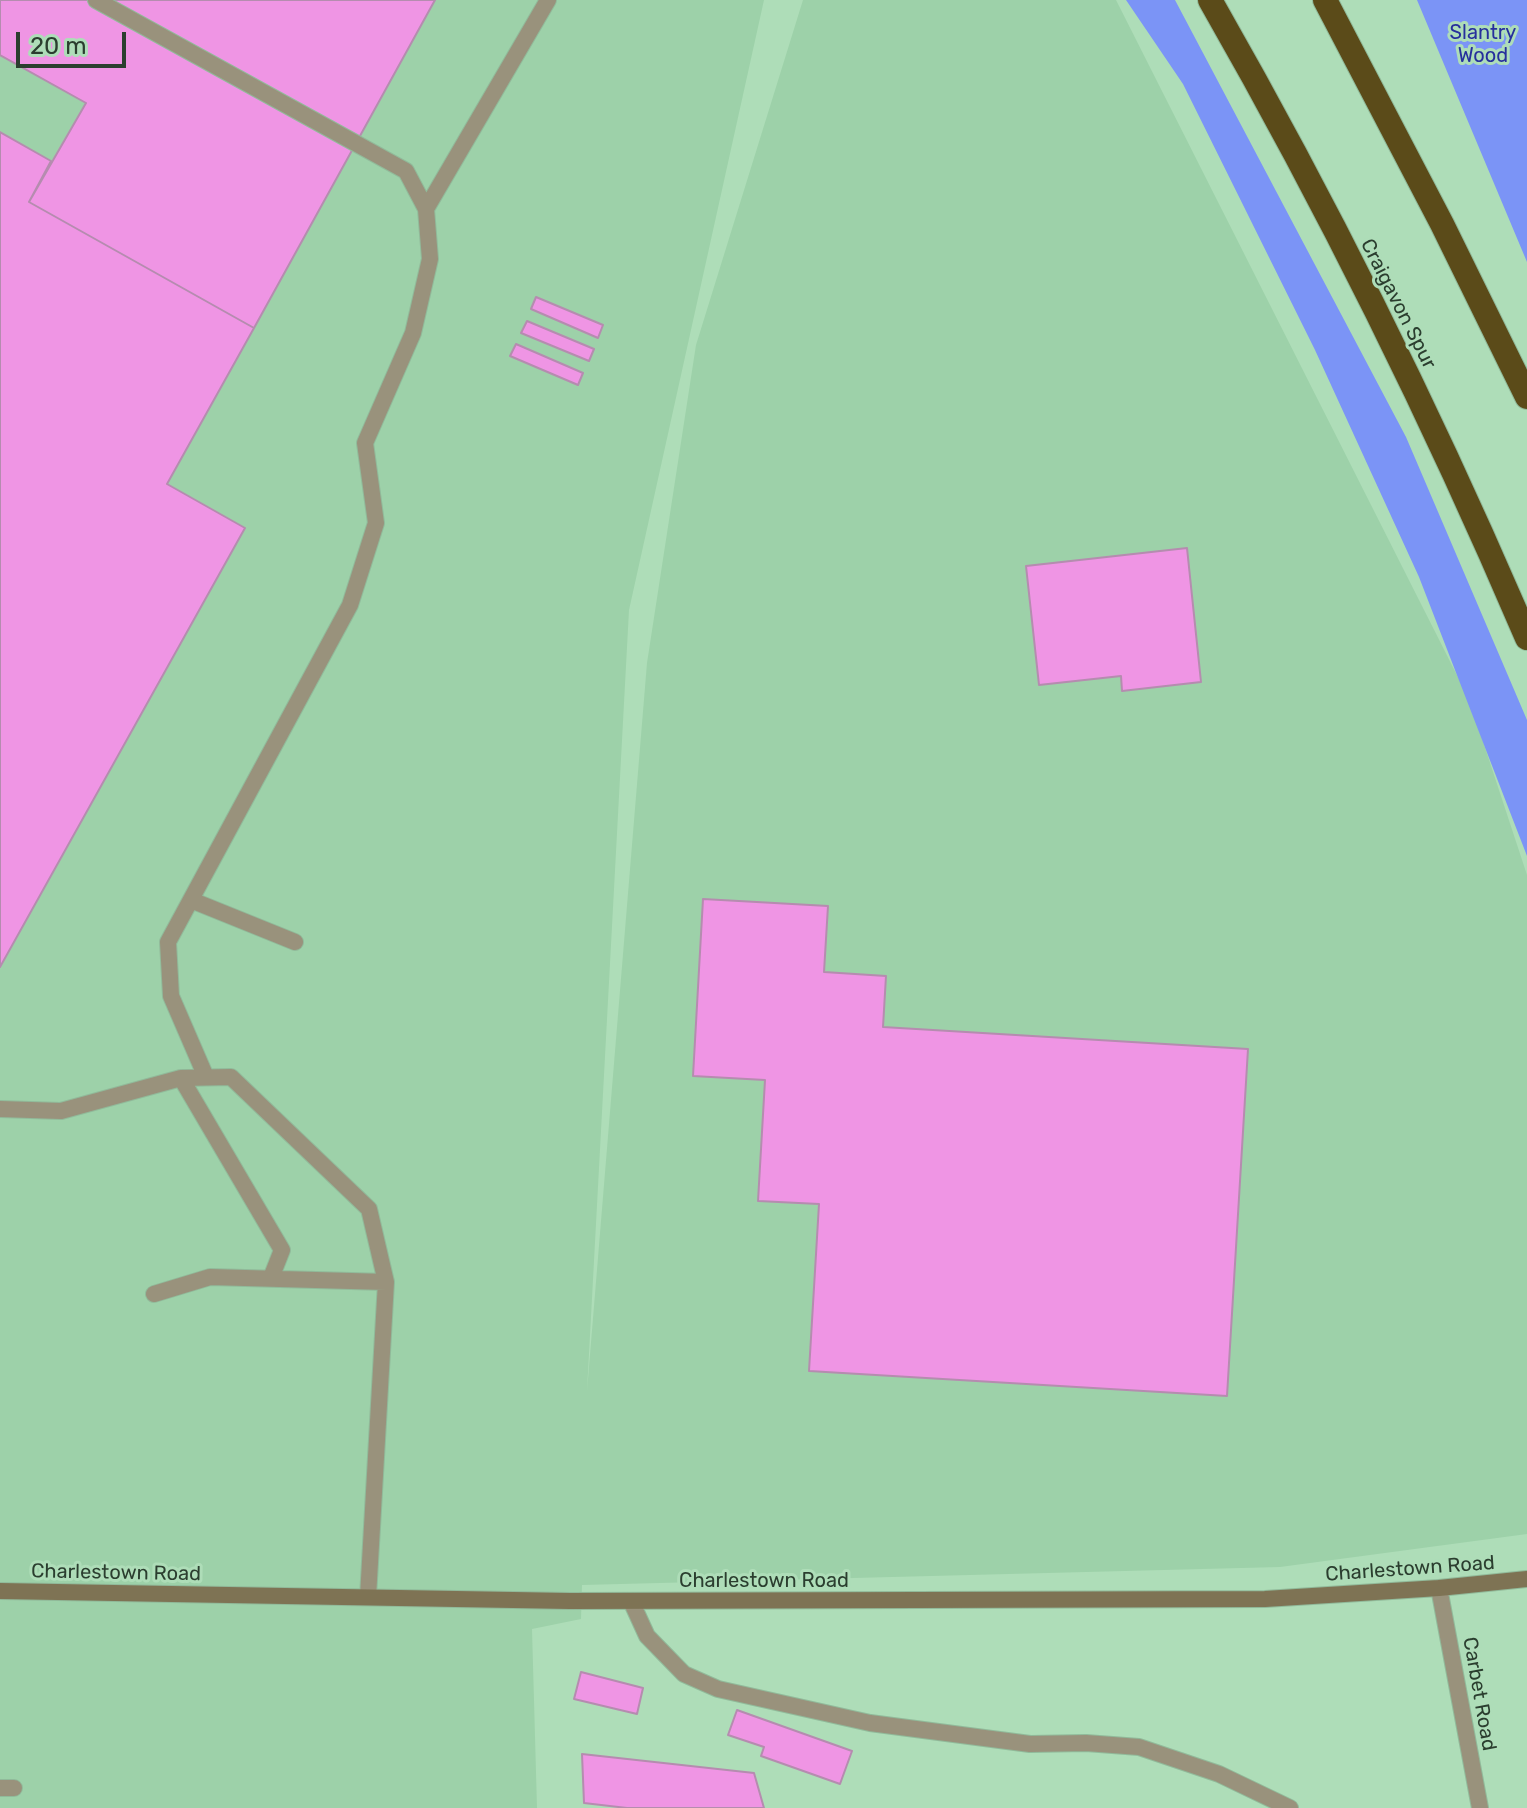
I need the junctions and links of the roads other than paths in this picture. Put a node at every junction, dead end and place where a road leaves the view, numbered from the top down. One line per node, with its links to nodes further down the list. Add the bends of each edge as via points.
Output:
1 (96, 0): 5 (street, via 406,171)
2 (548, 0): 5 (street)
3 (1210, 0): 7 (highway, Craigavon Spur, via 1358,275)
4 (1325, 0): 6 (highway)
5 (426, 209): 8 (street, via 430,259 413,333 365,443 376,523 350,605)
6 (1527, 397)
7 (1527, 638)
8 (191, 900): 9 (street); 10 (street, via 168,942 171,996)
9 (295, 942)
10 (206, 1077): 11 (street); 14 (street, via 231,1077 369,1209)
11 (181, 1078): 12 (street, via 61,1111); 13 (street, via 282,1250)
12 (0, 1109)
13 (271, 1278): 14 (street); 15 (street, via 210,1277)
14 (386, 1282): 19 (street)
15 (154, 1294)
16 (1527, 1579): 17 (main road, Charlestown Road)
17 (1439, 1588): 20 (main road, Charlestown Road, via 1265,1599); 22 (street, Carbet Road)
18 (0, 1591): 19 (main road, Charlestown Road)
19 (368, 1597): 20 (main road, Charlestown Road)
20 (631, 1601): 21 (street, via 647,1636 684,1674 718,1689 870,1723 1030,1744 1139,1747 1219,1774)
21 (1290, 1808)
22 (1480, 1808)

